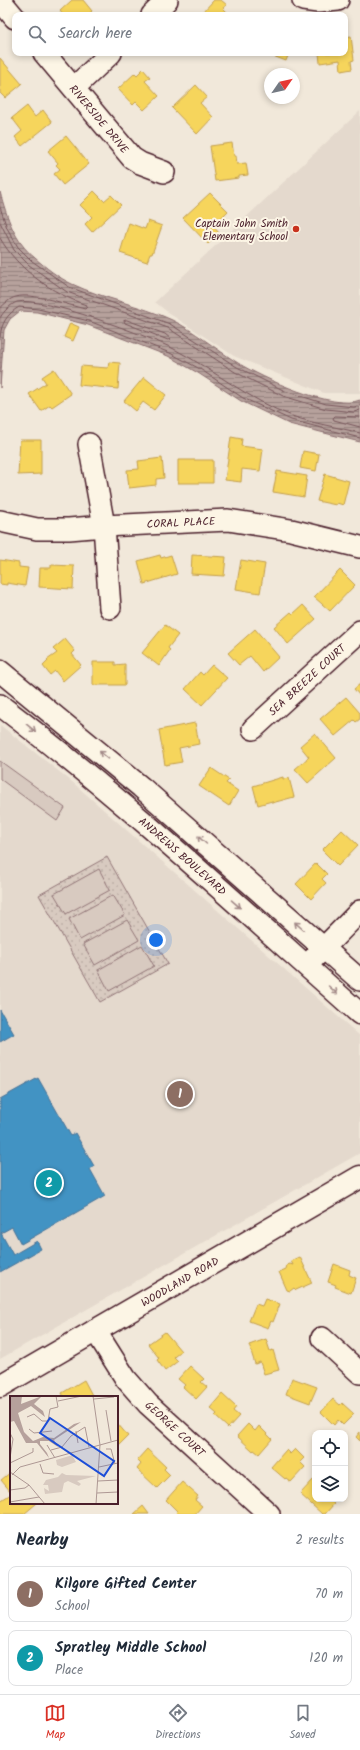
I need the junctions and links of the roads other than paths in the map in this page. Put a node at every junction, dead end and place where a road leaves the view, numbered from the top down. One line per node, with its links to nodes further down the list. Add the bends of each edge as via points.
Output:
1 (0, 0): 6 (street)
2 (168, 0): 5 (street)
3 (304, 0): 4 (street)
4 (338, 0)
5 (155, 12)
6 (12, 14)
7 (47, 56): 9 (street, RIVERSIDE DRIVE)
8 (108, 56): 9 (street)
9 (74, 88): 10 (street, RIVERSIDE DRIVE, via 132,158)
10 (164, 172)
11 (89, 444): 13 (street)
12 (0, 521): 13 (street, CORAL PLACE, via 37,529)
13 (104, 526): 14 (street, CORAL PLACE, via 228,520 291,530); 15 (street)
14 (360, 547)
15 (110, 608)
16 (360, 631): 19 (street, SEA BREEZE COURT)
17 (0, 671): 21 (street, one-way to 17, via 141,786)
18 (0, 705): 22 (street, ANDREWS BOULEVARD, one-way to 22, via 96,782)
19 (253, 729)
20 (360, 911): 21 (street)
21 (324, 948): 22 (street); 23 (street)
22 (307, 966): 24 (street, ANDREWS BOULEVARD, one-way to 24)
23 (360, 980)
24 (360, 1014)
25 (360, 1177): 26 (main road, WOODLAND ROAD)
26 (95, 1330): 29 (main road, WOODLAND ROAD); 30 (street, GEORGE COURT, via 118,1368 140,1396)
27 (322, 1338): 28 (street)
28 (360, 1372)
29 (0, 1386)
30 (269, 1514)

